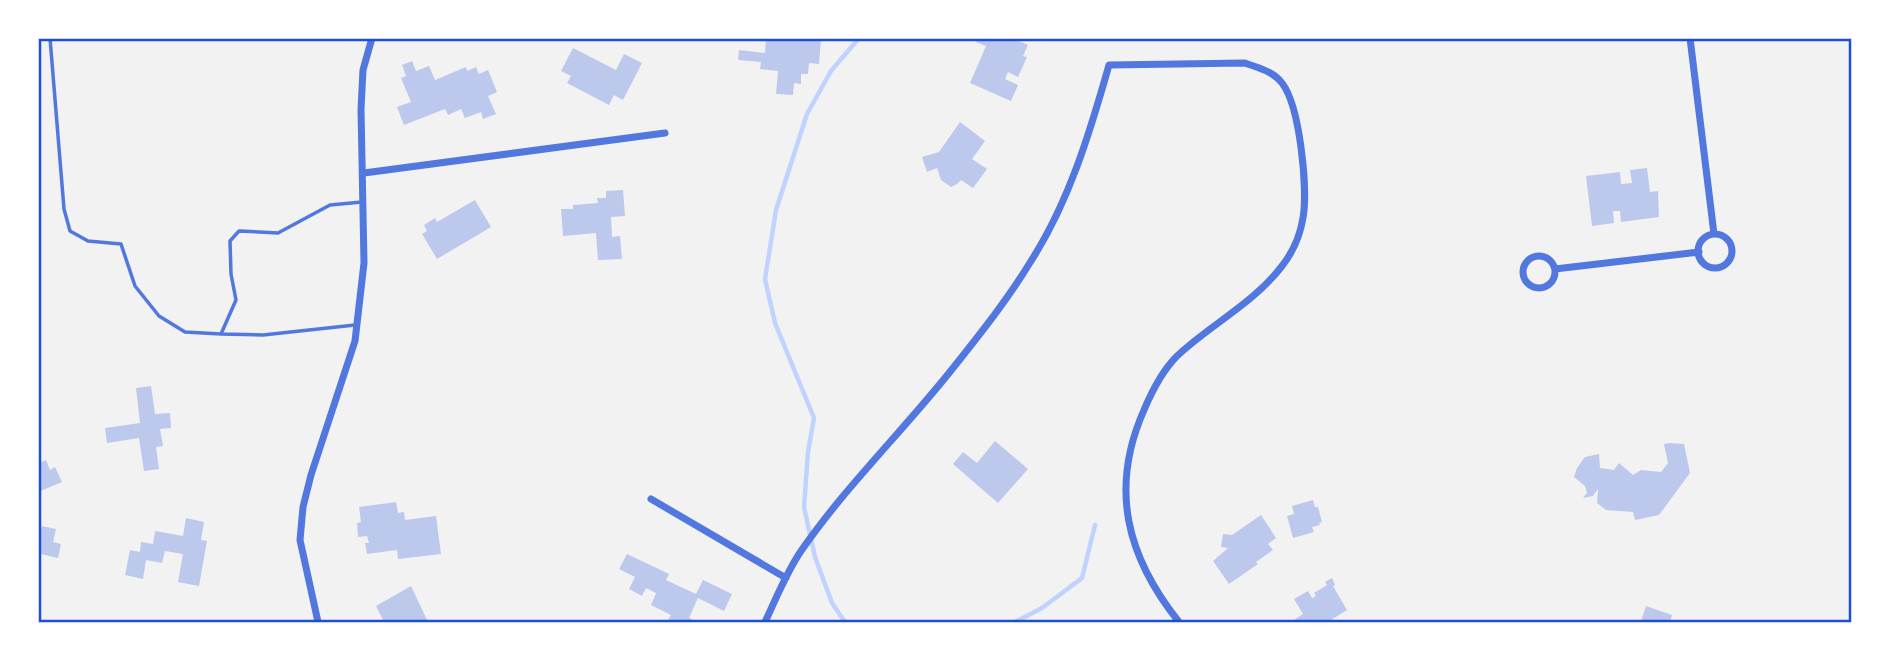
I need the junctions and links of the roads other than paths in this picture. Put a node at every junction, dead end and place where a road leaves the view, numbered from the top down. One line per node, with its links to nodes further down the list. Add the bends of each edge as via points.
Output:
1 (50, 38): 11 (lane, via 64,209 70,231 88,241 121,244 135,286 159,316 186,332)
2 (372, 38): 5 (street, via 363,70)
3 (1690, 38): 7 (street)
4 (665, 132): 5 (street)
5 (364, 173): 6 (street)
6 (364, 202): 10 (street); 11 (lane, via 330,205 278,233 239,231 230,242 236,300)
7 (1713, 234): 8 (street, via 1701,242); 8 (street, via 1728,240 1732,251 1728,261 1713,267 1703,262)
8 (1699, 252): 9 (street)
9 (1555, 270): 9 (street, via 1550,260 1535,256 1525,262 1523,278 1530,286 1545,287)
10 (357, 324): 11 (lane, via 262,335); 14 (street, via 303,507 300,540)
11 (221, 334)
12 (650, 499): 13 (street)
13 (786, 578): 15 (street); 16 (street, via 800,553 952,370 1033,260 1089,135 1109,65 1245,63 1267,70 1282,82 1294,106 1304,215 1284,264 1263,289 1175,358 1153,389 1133,435 1126,476 1129,523 1144,572)
14 (318, 622)
15 (765, 622)
16 (1179, 622)

